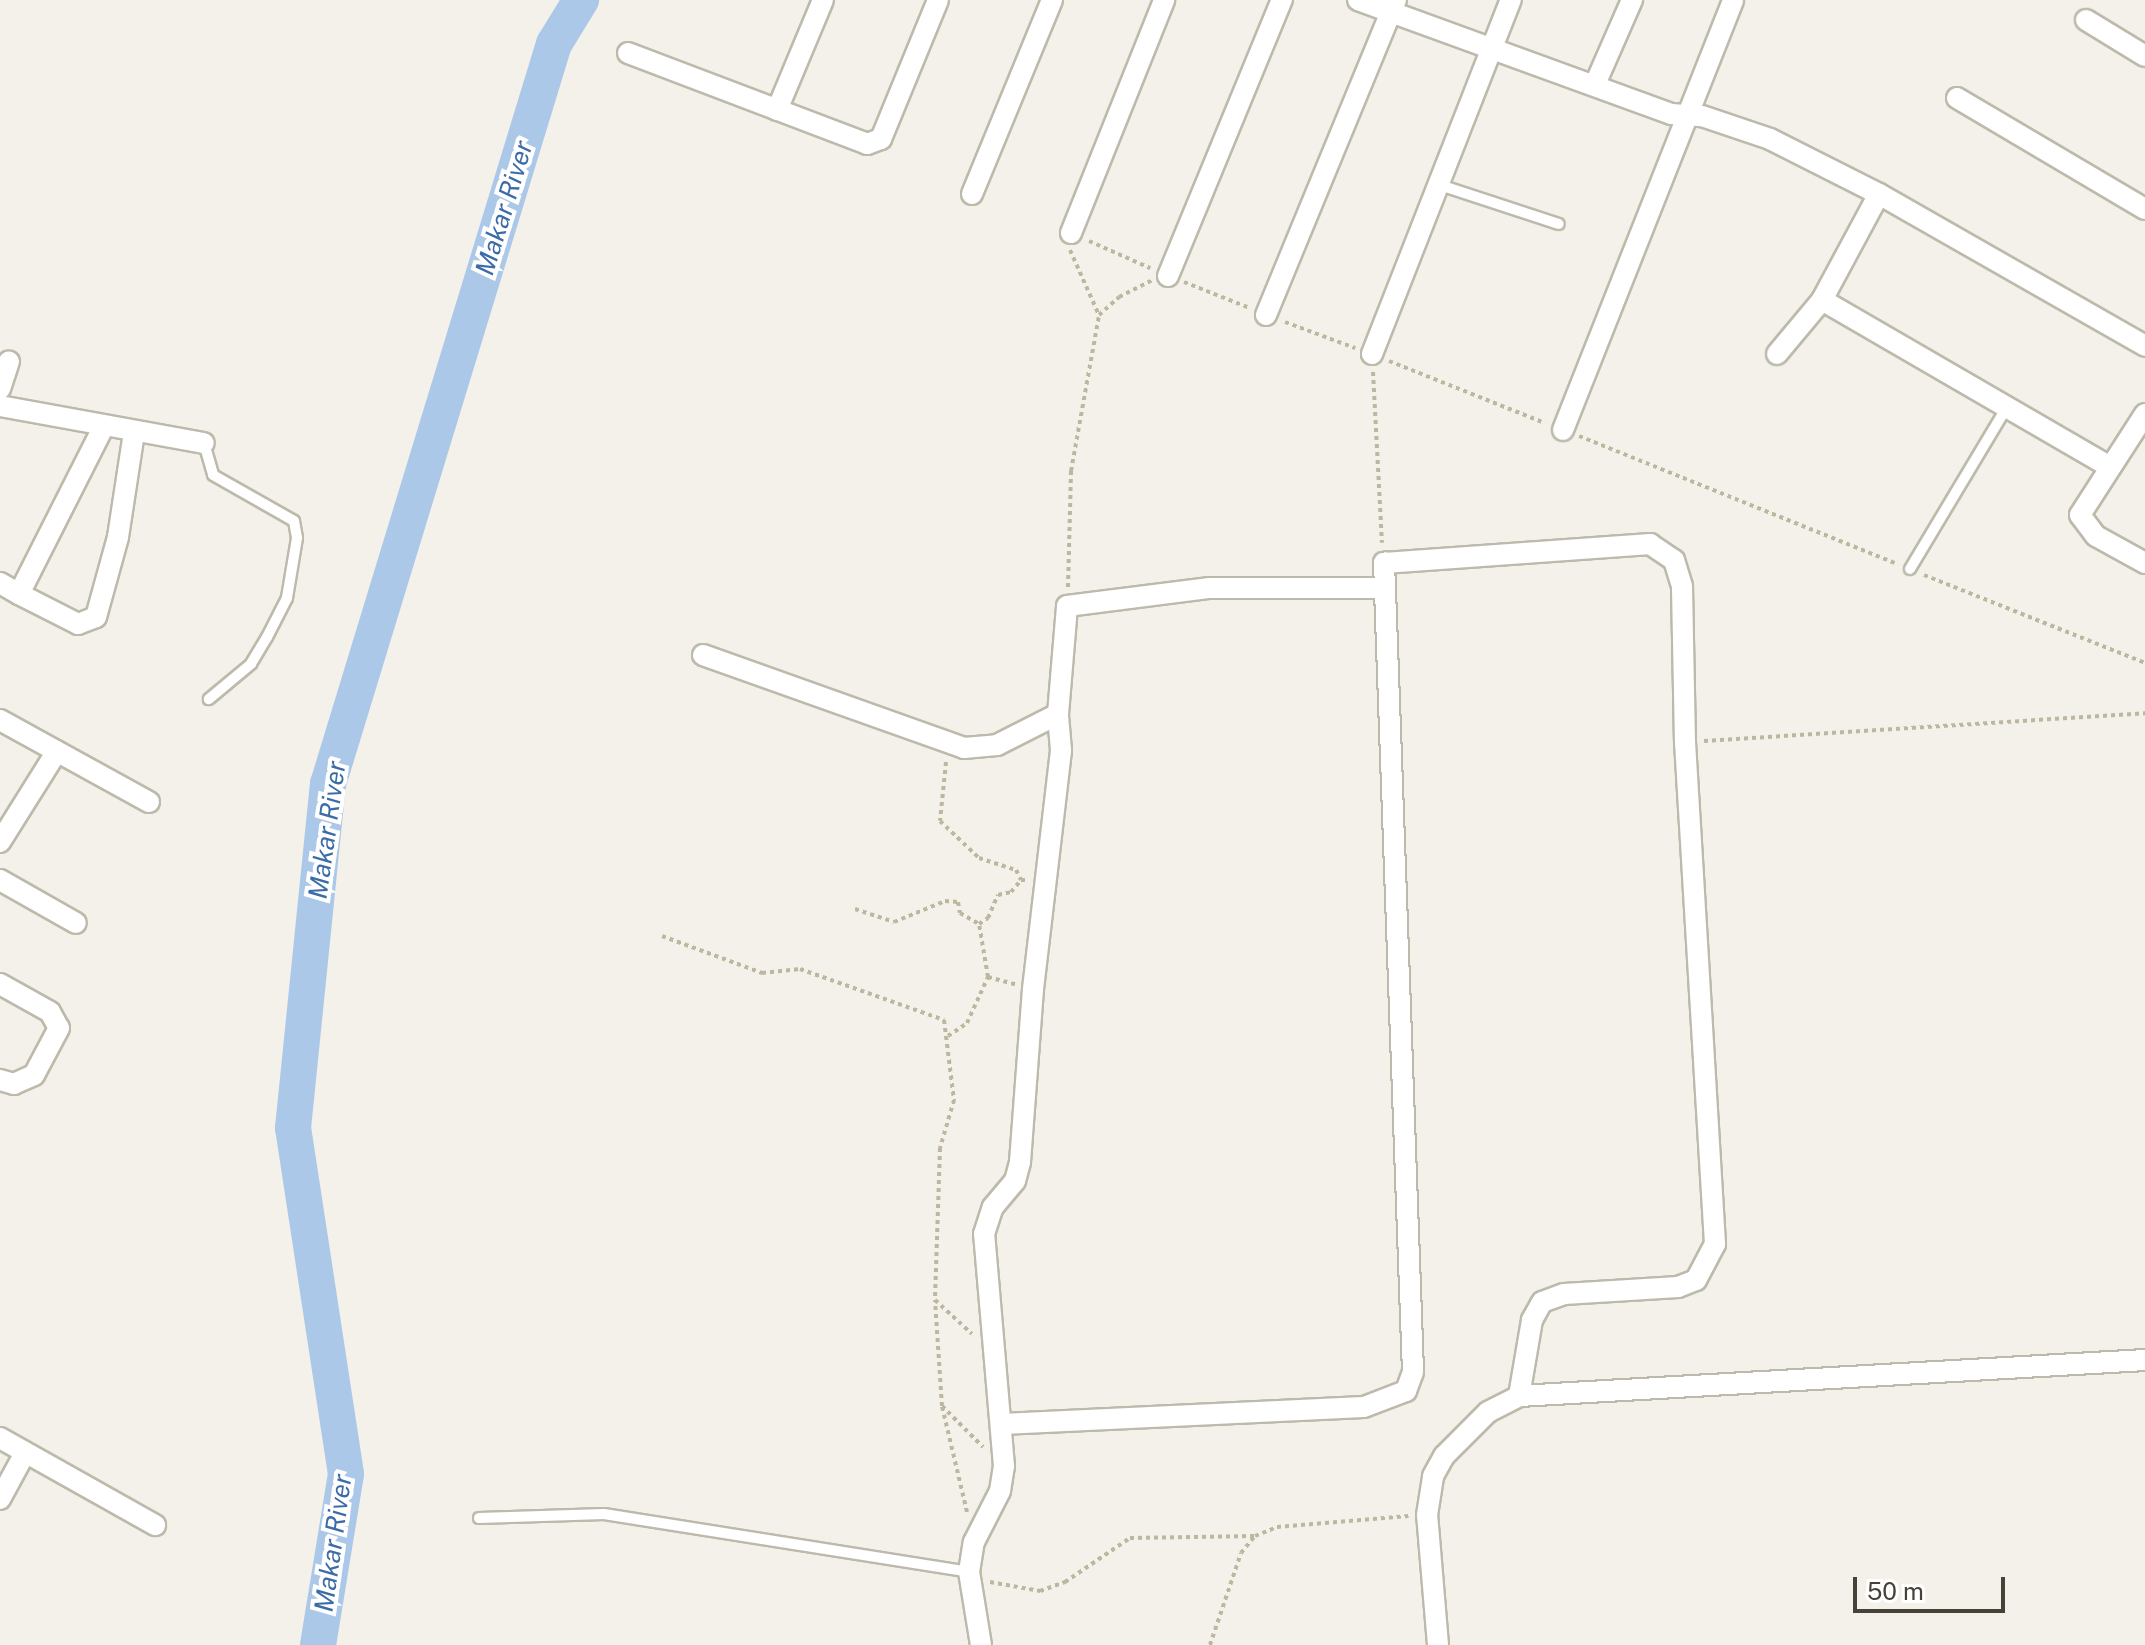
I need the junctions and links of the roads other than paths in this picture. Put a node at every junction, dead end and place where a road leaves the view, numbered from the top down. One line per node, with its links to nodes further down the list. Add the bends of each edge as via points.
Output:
1 (823, 0): 17 (street)
2 (938, 0): 17 (street, via 881,139 867,144 849,140)
3 (1052, 0): 20 (street)
4 (1164, 0): 24 (street)
5 (1282, 0): 25 (street)
6 (1358, 0): 10 (street)
7 (1511, 0): 13 (street)
8 (1632, 0): 15 (street)
9 (1733, 0): 18 (street)
10 (1394, 7): 13 (street); 27 (street)
11 (2086, 20): 12 (street)
12 (2142, 46)
13 (1491, 49): 15 (street); 19 (street)
14 (628, 53): 17 (street)
15 (1596, 82): 18 (street, via 1655,108)
16 (1957, 98): 22 (street)
17 (777, 110)
18 (1687, 114): 21 (street, via 1770,139); 37 (street)
19 (1435, 183): 23 (lane); 29 (street)
20 (972, 194)
21 (1879, 194): 26 (street); 28 (street)
22 (2145, 209)
23 (1559, 224)
24 (1071, 233)
25 (1168, 276)
26 (1822, 300): 30 (street); 34 (street)
27 (1266, 315)
28 (2145, 346)
29 (1372, 354)
30 (1777, 354)
31 (9, 361): 32 (street)
32 (0, 389)
33 (0, 406): 36 (street)
34 (2007, 407): 40 (street); 42 (lane)
35 (2145, 414): 40 (street)
36 (103, 428): 38 (street); 45 (street)
37 (1563, 430)
38 (134, 432): 39 (street); 45 (street, via 118,537 96,617 78,624)
39 (204, 443): 47 (lane, via 213,475 294,521 297,538 287,598 267,637 251,664)
40 (2108, 466): 41 (street, via 2080,515 2083,525)
41 (2145, 563)
42 (1910, 569)
43 (0, 583): 45 (street)
44 (1384, 588): 48 (street, via 1210,588 1067,606); 58 (street, via 1384,563 1626,543 1650,544 1680,568 1685,742 1715,1244 1696,1280 1678,1287 1564,1294 1542,1302 1529,1332); 59 (street, via 1411,1381 1400,1396 1364,1407)
45 (19, 594)
46 (703, 655): 48 (street, via 950,744 981,749 997,745)
47 (209, 699)
48 (1058, 714): 59 (street, via 1061,750 1033,989 1020,1162 1015,1181 993,1207 984,1234 990,1349)
49 (0, 720): 50 (street)
50 (57, 751): 51 (street); 52 (street)
51 (149, 802)
52 (0, 842)
53 (0, 880): 54 (street)
54 (76, 923)
55 (0, 984): 56 (street, via 50,1012 59,1028 34,1075 26,1082)
56 (0, 1080)
57 (2145, 1360): 58 (street)
58 (1519, 1396): 67 (street, via 1488,1412 1444,1456 1433,1476 1427,1515)
59 (1002, 1424): 65 (street, via 1000,1491 974,1542)
60 (0, 1438): 61 (street)
61 (25, 1453): 62 (street); 64 (street)
62 (0, 1499)
63 (479, 1518): 65 (lane, via 604,1514)
64 (155, 1525)
65 (969, 1572): 66 (street)
66 (981, 1645)
67 (1438, 1645)

